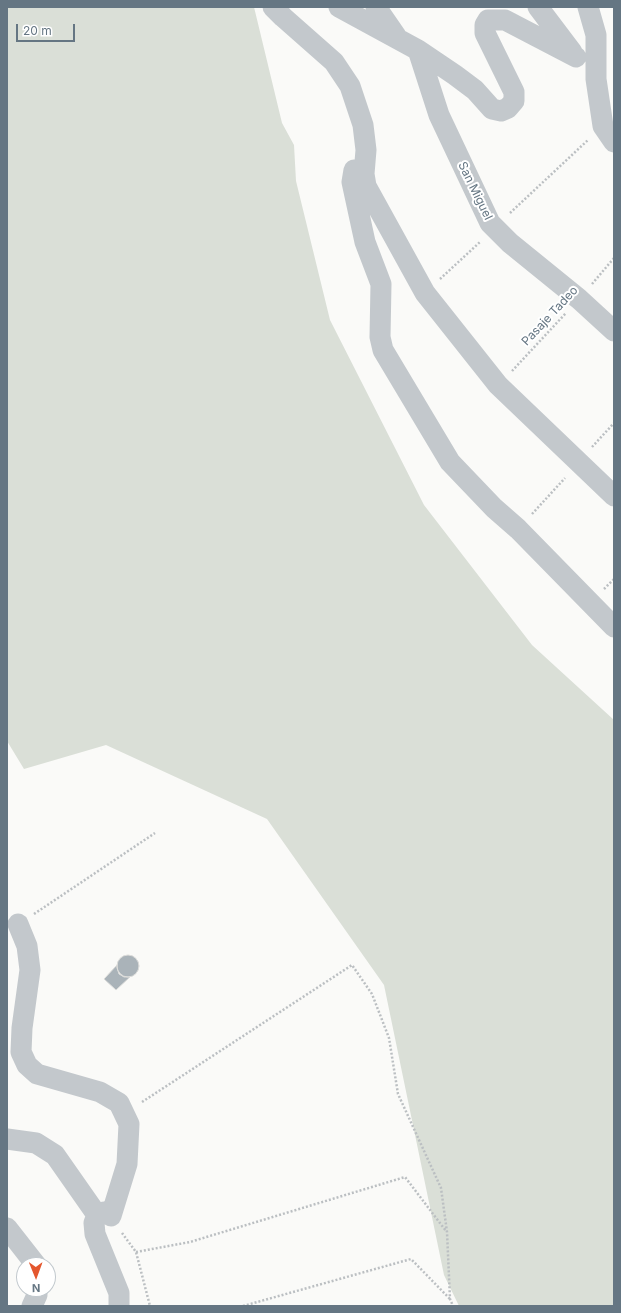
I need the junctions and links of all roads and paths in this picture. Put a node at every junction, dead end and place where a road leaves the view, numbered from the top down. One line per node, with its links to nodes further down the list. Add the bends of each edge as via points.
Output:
1 (273, 7): 11 (street, via 334,62 350,86 363,124)
2 (339, 7): 6 (street)
3 (376, 7): 6 (street)
4 (538, 7): 8 (street)
5 (588, 7): 9 (street, via 596,34)
6 (399, 40): 7 (street)
7 (418, 50): 8 (street, via 475,90 492,110 501,111 514,101 514,92 485,34 488,20 505,20); 12 (street, San Miguel, via 439,115 490,223)
8 (576, 57): 9 (street)
9 (596, 79): 10 (street)
10 (608, 134): 12 (path)
11 (366, 150): 14 (street, via 366,186); 19 (street, via 353,172 352,182 365,242 381,284 380,337 383,350 450,462)
12 (495, 228): 14 (path); 15 (street, San Miguel)
13 (614, 258): 15 (path, Pasaje Tadeo)
14 (425, 293): 17 (street)
15 (579, 300): 16 (street, San Miguel); 17 (path, Pasaje Tadeo)
16 (614, 331)
17 (498, 385): 18 (street)
18 (614, 496)
19 (614, 627)
20 (155, 833): 21 (path)
21 (18, 924): 22 (street, via 27,946 30,970 21,1034 21,1052 27,1065 37,1074 100,1092 119,1103)
22 (124, 1114): 24 (street, via 129,1124 127,1164); 26 (path, via 352,965 372,994 389,1038 398,1094 440,1188)
23 (7, 1138): 24 (street, via 36,1143 55,1155)
24 (104, 1215): 27 (path); 30 (street, via 94,1223 95,1234 119,1293)
25 (7, 1228): 28 (street)
26 (447, 1232): 27 (path, via 404,1177 190,1242); 29 (path)
27 (136, 1252): 31 (path)
28 (30, 1257)
29 (450, 1299): 32 (path, via 411,1259); 33 (path)
30 (119, 1306)
31 (150, 1306)
32 (243, 1306)
33 (453, 1306)

